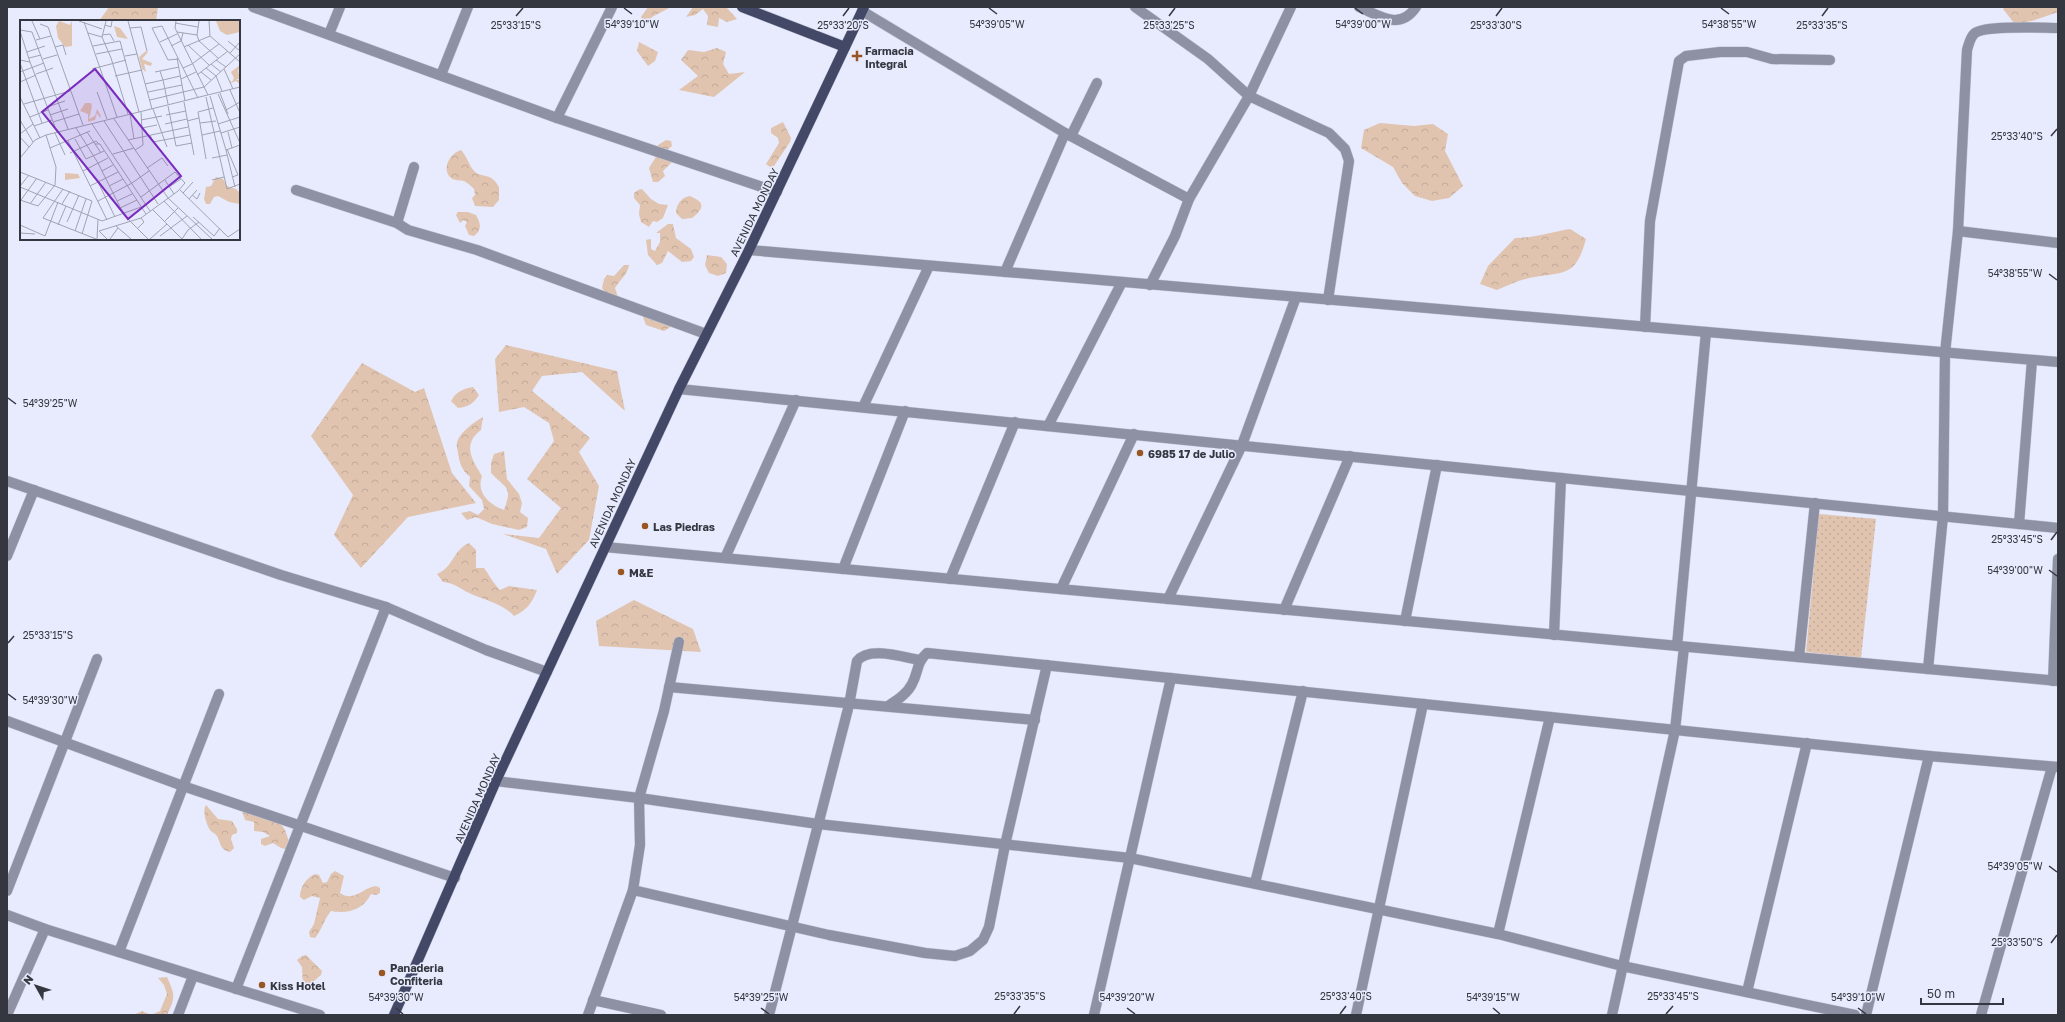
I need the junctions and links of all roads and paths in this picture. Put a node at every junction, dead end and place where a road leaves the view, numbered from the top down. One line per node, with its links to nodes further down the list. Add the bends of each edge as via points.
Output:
1 (253, 7): 13 (street)
2 (340, 7): 13 (street)
3 (468, 7): 16 (street)
4 (612, 7): 19 (street)
5 (742, 7): 14 (main road)
6 (1135, 7): 11 (street)
7 (1292, 7): 18 (street)
8 (1359, 7): 9 (street, via 1401,21 1410,16)
9 (1416, 7)
10 (863, 9): 14 (main road, AVENIDA MONDAY); 20 (street)
11 (1146, 10): 18 (street, via 1208,58)
12 (2058, 28): 26 (street, via 1990,29 1975,33 1971,38 1965,68)
13 (329, 34): 16 (street)
14 (845, 47): 23 (main road, AVENIDA MONDAY)
15 (1830, 60): 35 (street, via 1772,59 1747,52 1720,52 1686,56 1679,61 1650,221)
16 (441, 75): 19 (street)
17 (1097, 83): 20 (street)
18 (1249, 96): 24 (street); 34 (street, via 1329,133 1345,149 1348,162)
19 (557, 118): 23 (street)
20 (1068, 135): 24 (street); 30 (street)
21 (414, 168): 25 (street)
22 (296, 190): 25 (street)
23 (777, 192): 28 (main road, AVENIDA MONDAY)
24 (1189, 199): 32 (street)
25 (397, 223): 37 (street, via 408,230 477,250)
26 (1958, 231): 27 (street); 38 (street)
27 (2058, 243)
28 (749, 250): 29 (street); 37 (main road, AVENIDA MONDAY)
29 (929, 266): 30 (street); 43 (street)
30 (1005, 272): 31 (street)
31 (1122, 282): 32 (street); 46 (street)
32 (1150, 285): 33 (street)
33 (1296, 297): 34 (street); 48 (street)
34 (1328, 300): 35 (street)
35 (1645, 327): 36 (street)
36 (1706, 332): 38 (street); 54 (street)
37 (706, 334): 41 (main road, AVENIDA MONDAY)
38 (1945, 353): 39 (street); 56 (street)
39 (2032, 360): 40 (street); 57 (street)
40 (2058, 362)
41 (679, 389): 42 (street); 59 (main road, AVENIDA MONDAY)
42 (796, 400): 43 (street); 61 (street)
43 (863, 407): 44 (street)
44 (905, 411): 45 (street); 63 (street)
45 (1015, 422): 46 (street); 64 (street)
46 (1048, 426): 47 (street)
47 (1134, 434): 48 (street); 65 (street)
48 (1242, 446): 49 (street); 66 (street)
49 (1350, 456): 50 (street); 68 (street)
50 (1437, 465): 51 (street); 69 (street)
51 (1561, 478): 54 (street); 70 (street)
52 (7, 481): 53 (street)
53 (34, 490): 60 (street); 67 (street, via 281,575)
54 (1690, 491): 55 (street); 72 (street)
55 (1815, 503): 56 (street); 73 (street)
56 (1943, 516): 57 (street); 77 (street)
57 (2019, 524): 58 (street)
58 (2058, 528)
59 (605, 547): 61 (street); 78 (main road, AVENIDA MONDAY)
60 (7, 556)
61 (725, 558): 63 (street)
62 (2058, 560): 80 (street)
63 (843, 569): 64 (street)
64 (950, 579): 65 (street)
65 (1061, 589): 66 (street)
66 (1168, 599): 68 (street)
67 (386, 608): 78 (street, via 486,650); 99 (street)
68 (1284, 610): 69 (street)
69 (1405, 621): 70 (street)
70 (1554, 635): 72 (street)
71 (679, 642): 81 (street)
72 (1680, 646): 73 (street); 90 (street)
73 (1800, 657): 77 (street)
74 (97, 659): 91 (street)
75 (920, 660): 76 (street, via 927,653); 85 (street, via 870,652 861,655 857,661); 86 (street, via 912,685 906,693)
76 (1047, 665): 79 (street); 88 (street)
77 (1928, 669): 80 (street)
78 (547, 672): 95 (main road, AVENIDA MONDAY)
79 (1171, 678): 82 (street); 101 (street)
80 (2056, 681)
81 (669, 687): 85 (street); 97 (street)
82 (1303, 692): 84 (street); 103 (street)
83 (219, 694): 96 (street)
84 (1423, 704): 87 (street); 106 (street)
85 (849, 705): 86 (street); 98 (street)
86 (888, 706): 88 (street)
87 (1550, 717): 90 (street); 110 (street)
88 (1035, 720): 100 (street)
89 (7, 721): 91 (street)
90 (1675, 730): 92 (street); 112 (street)
91 (65, 741): 96 (street); 105 (street)
92 (1807, 743): 93 (street); 115 (street)
93 (1929, 756): 94 (street); 128 (street)
94 (2055, 767): 129 (street)
95 (496, 781): 97 (street); 102 (main road, AVENIDA MONDAY)
96 (183, 786): 99 (street); 111 (street)
97 (639, 798): 98 (street); 104 (street, via 640,845)
98 (818, 824): 100 (street); 108 (street)
99 (300, 825): 102 (street); 114 (street)
100 (1005, 845): 101 (street); 108 (street, via 989,927 983,940 970,951 955,956 925,953)
101 (1130, 858): 103 (street); 124 (street)
102 (455, 878): 120 (main road, AVENIDA MONDAY)
103 (1255, 883): 106 (street)
104 (634, 890): 108 (street); 116 (street)
105 (7, 891)
106 (1379, 909): 110 (street); 125 (street)
107 (7, 915): 109 (street)
108 (792, 926): 123 (street)
109 (45, 929): 111 (street); 117 (street)
110 (1498, 934): 112 (street)
111 (119, 952): 113 (street)
112 (1622, 966): 115 (street); 126 (street)
113 (193, 976): 114 (street); 118 (street)
114 (236, 989): 119 (street)
115 (1747, 992): 127 (street)
116 (593, 1000): 121 (street); 122 (street)
117 (7, 1015)
118 (178, 1015)
119 (320, 1015)
120 (394, 1015)
121 (588, 1015)
122 (661, 1015)
123 (769, 1015)
124 (1094, 1015)
125 (1356, 1015)
126 (1612, 1015)
127 (1855, 1015)
128 (1866, 1015)
129 (1981, 1015)

